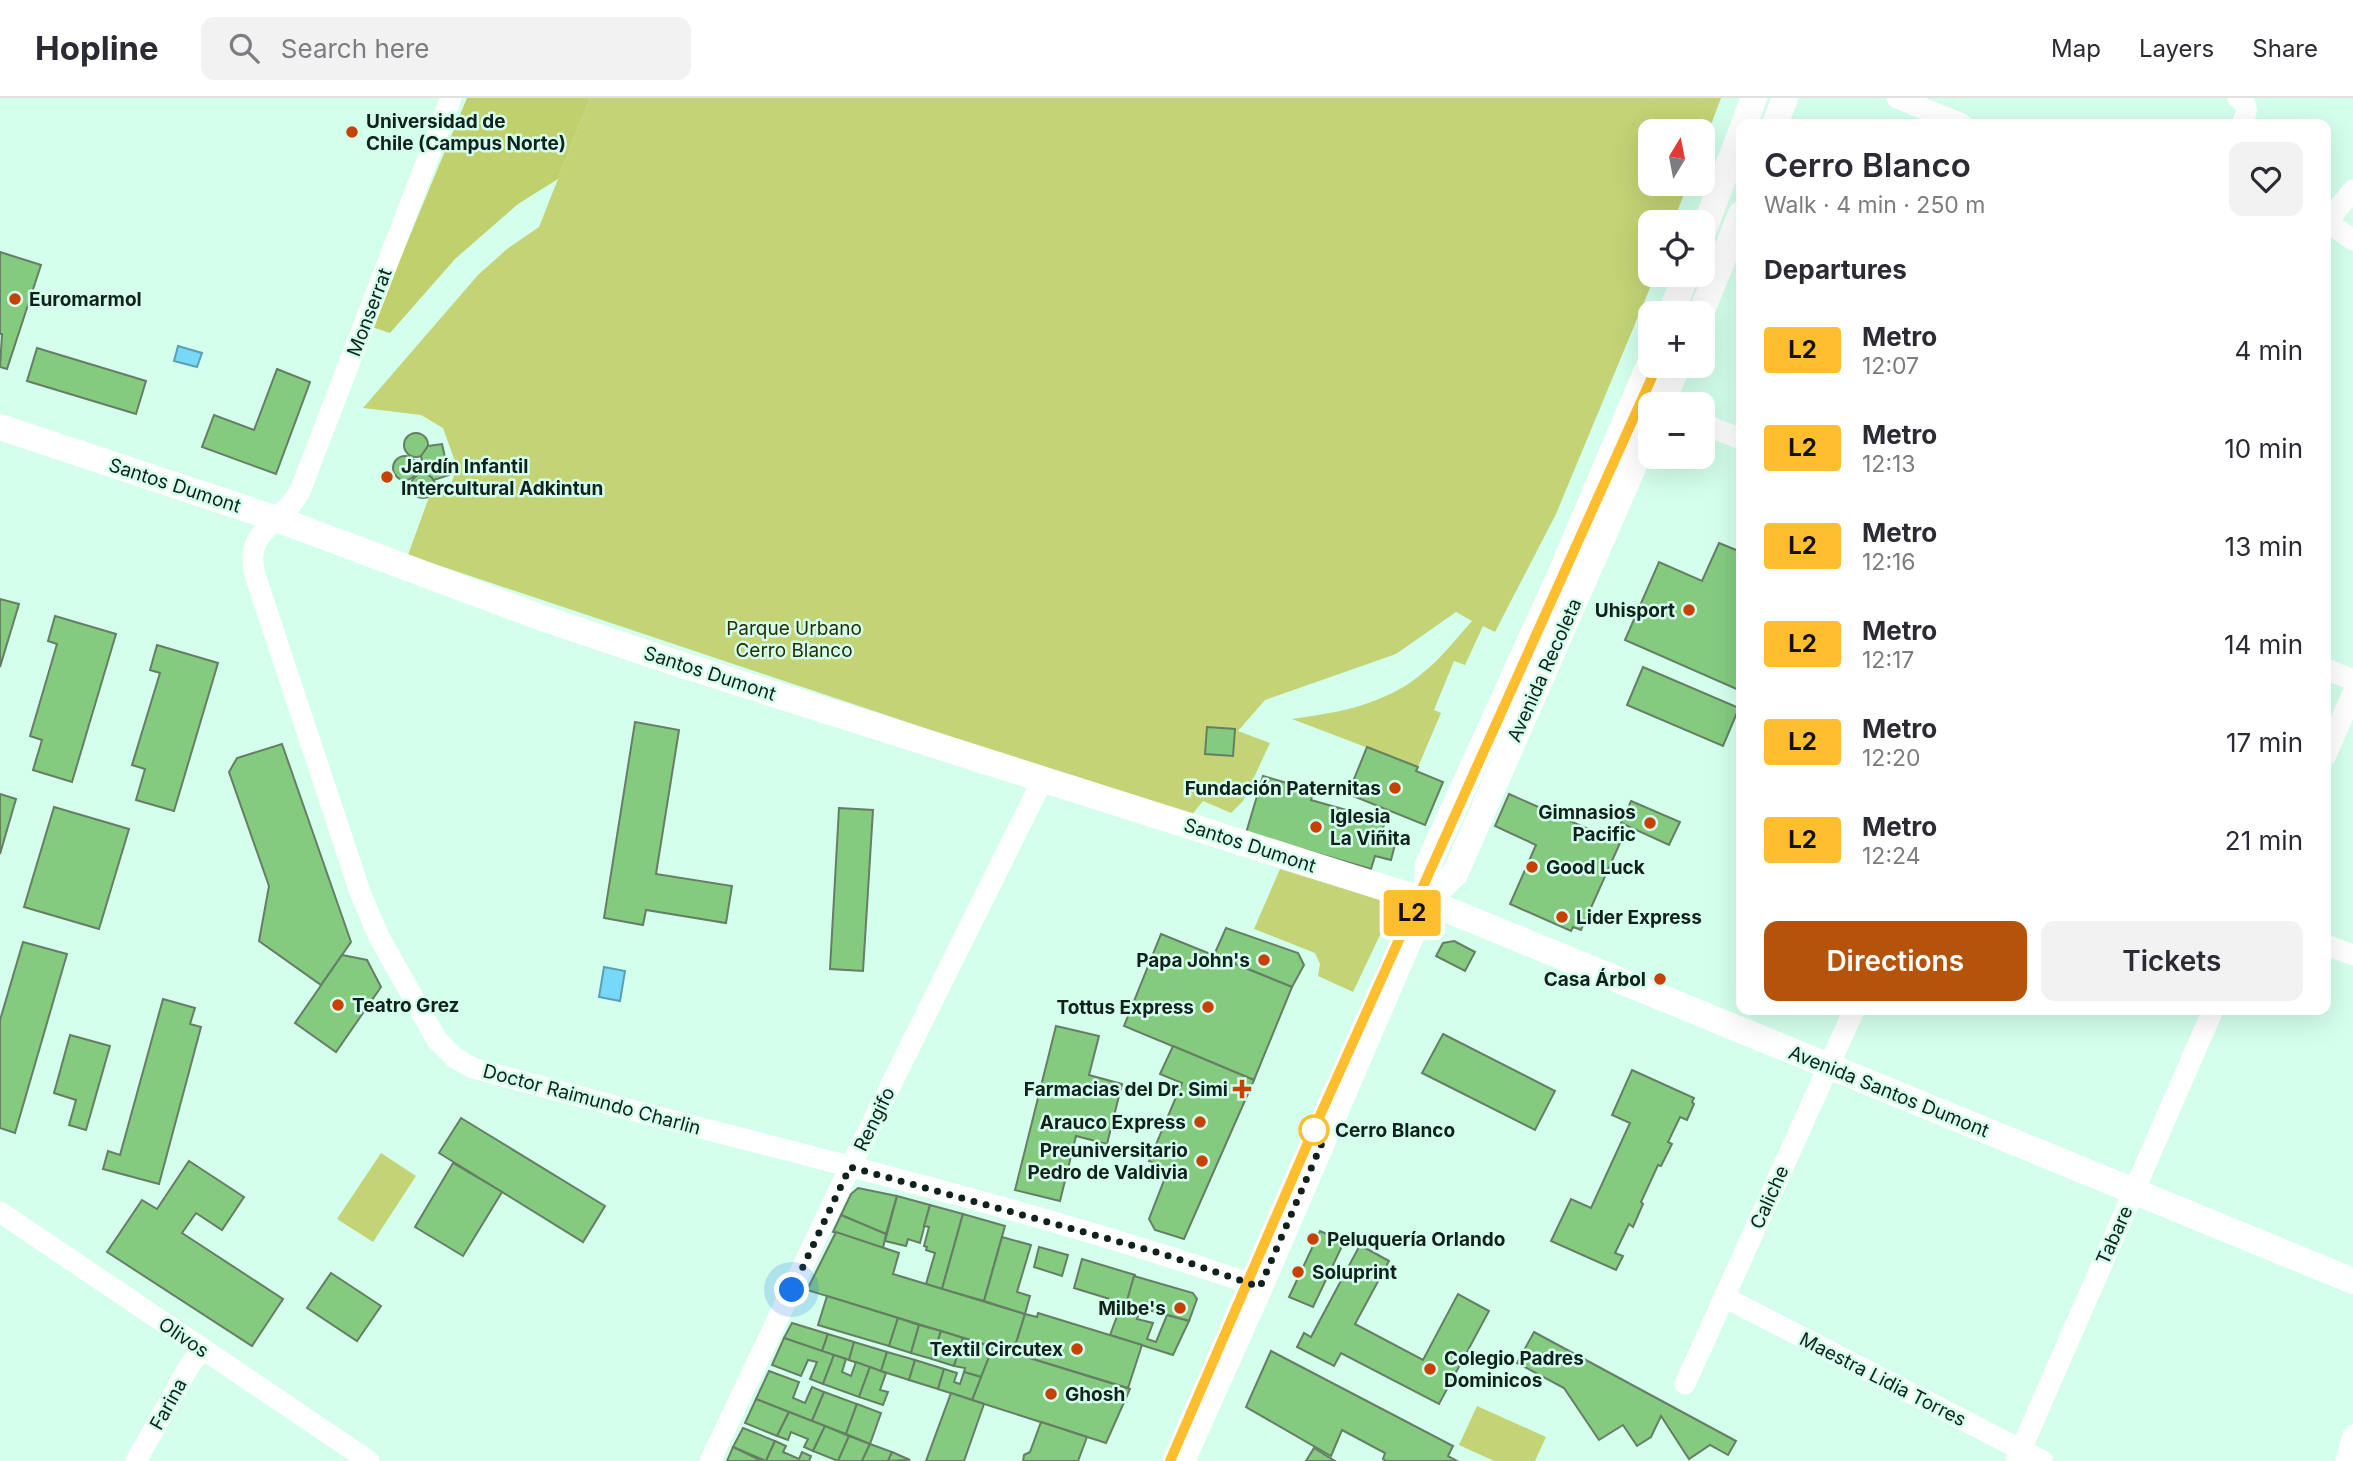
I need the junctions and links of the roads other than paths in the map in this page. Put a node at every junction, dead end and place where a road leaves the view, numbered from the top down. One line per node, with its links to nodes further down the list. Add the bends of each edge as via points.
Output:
1 (451, 98): 23 (street, Monserrat, via 300,491)
2 (1754, 98): 6 (main road)
3 (1785, 98): 7 (main road)
4 (1897, 98): 8 (street)
5 (2238, 98): 9 (street, via 2248,110)
6 (1746, 119)
7 (1777, 119)
8 (1950, 119)
9 (2244, 119)
10 (1736, 145): 12 (main road)
11 (2353, 190): 13 (street)
12 (1711, 210)
13 (2331, 216)
14 (2331, 224): 16 (street)
15 (1736, 226): 17 (main road)
16 (2353, 240)
17 (1706, 301)
18 (1644, 378): 29 (main road, Avenida Recoleta, via 1428,865)
19 (0, 427): 23 (main road, Santos Dumont)
20 (1715, 429): 21 (street)
21 (1736, 437)
22 (1638, 456): 29 (main road, Avenida Recoleta, via 1455,874)
23 (277, 519): 28 (main road, Santos Dumont, via 581,631); 35 (street, Doctor Raimundo Charlin, via 253,548 255,575 360,892 379,937 445,1050 473,1068)
24 (2331, 671): 25 (street)
25 (2353, 680)
26 (2353, 693): 27 (street)
27 (2331, 744)
28 (1043, 779): 29 (main road, Santos Dumont); 35 (street, Rengifo)
29 (1426, 901): 34 (main road, Avenida Santos Dumont); 39 (main road, Avenida Recoleta)
30 (2331, 947): 31 (street)
31 (2353, 955)
32 (1852, 1015): 34 (street, Caliche)
33 (2211, 1015): 36 (street, Tabare)
34 (1827, 1066): 36 (main road, Avenida Santos Dumont); 40 (street, Caliche)
35 (850, 1167): 39 (street, Doctor Raimundo Charlin, via 1163,1254); 47 (street, Rengifo)
36 (2134, 1191): 38 (main road, Avenida Santos Dumont); 44 (street, Tabare)
37 (0, 1212): 41 (street, Olivos)
38 (2353, 1281)
39 (1260, 1287): 48 (main road, Avenida Recoleta)
40 (1724, 1297): 42 (street, Caliche); 44 (street, Maestra Lidia Torres)
41 (202, 1349): 45 (street, Farina); 46 (street, Olivos)
42 (1685, 1384)
43 (2353, 1435): 50 (street)
44 (2018, 1455): 49 (street, Maestra Lidia Torres)
45 (136, 1461)
46 (369, 1461)
47 (710, 1461)
48 (1182, 1461)
49 (2043, 1461)
50 (2346, 1461)

